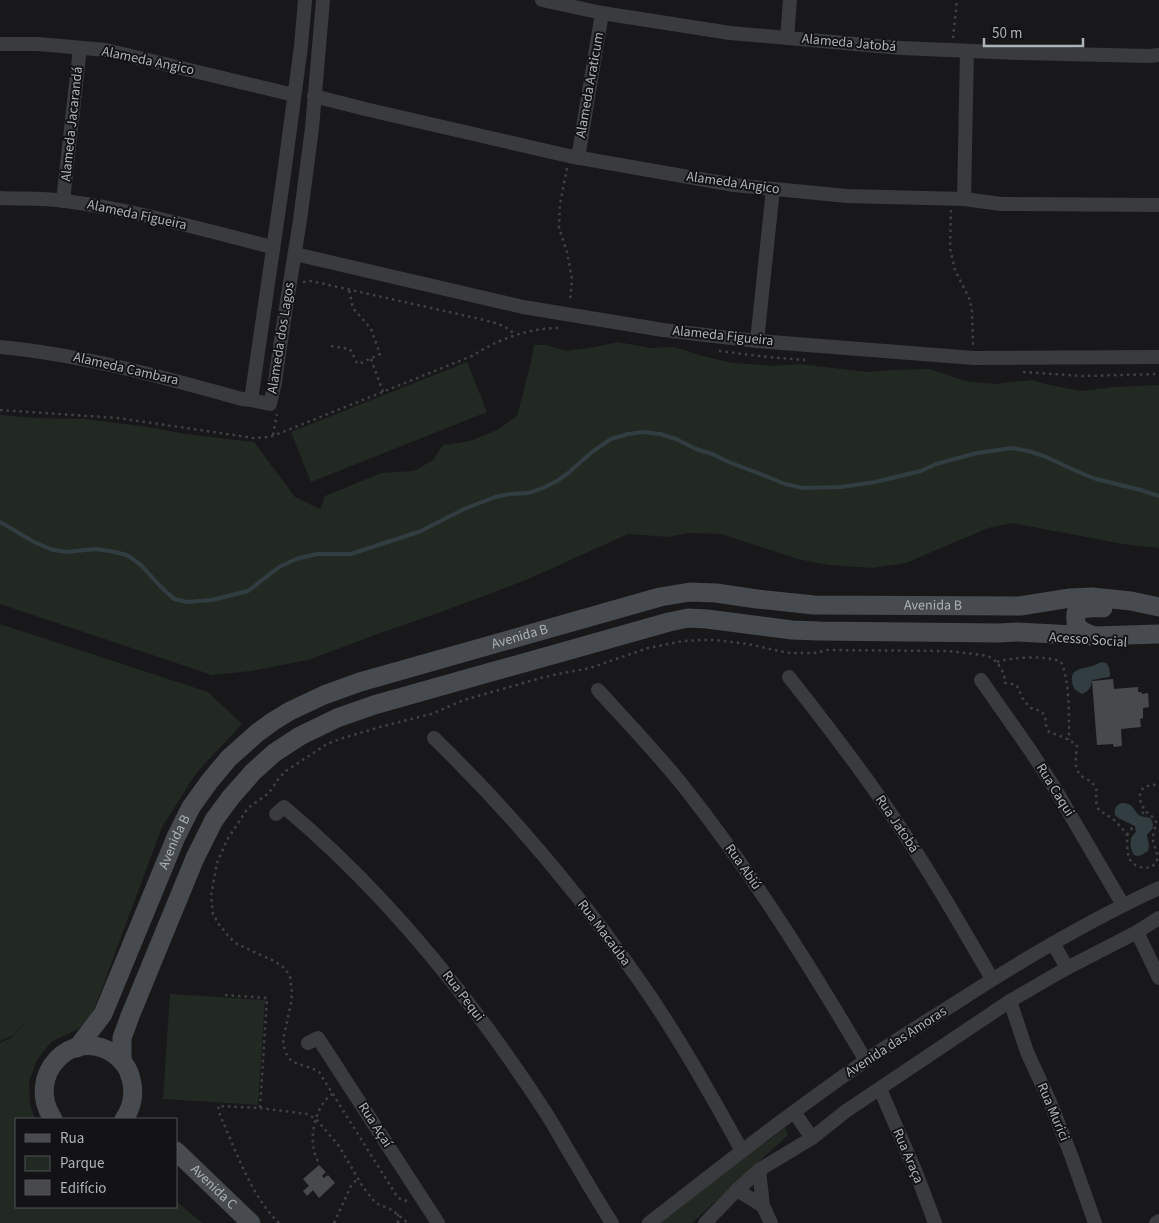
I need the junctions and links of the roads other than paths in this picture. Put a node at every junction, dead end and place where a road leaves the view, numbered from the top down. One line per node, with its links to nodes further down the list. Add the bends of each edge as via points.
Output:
1 (306, 0): 6 (street, via 312,24); 12 (street, Alameda dos Lagos)
2 (323, 0): 6 (street, Alameda dos Lagos)
3 (542, 0): 5 (street, Alameda Jatobá)
4 (790, 0): 7 (street)
5 (602, 13): 7 (street, Alameda Jatobá, via 730,33); 14 (street, Alameda Araticum)
6 (322, 28): 13 (street, Alameda dos Lagos)
7 (787, 38): 10 (street, Alameda Jatobá)
8 (0, 44): 9 (street, Alameda Angico)
9 (80, 48): 12 (street, Alameda Angico, via 106,50); 19 (street, Alameda Jacarandá)
10 (968, 51): 11 (street, Alameda Jatobá); 18 (street)
11 (1159, 55)
12 (294, 96): 15 (street, Alameda dos Lagos)
13 (314, 96): 14 (street, Alameda Angico); 21 (street, Alameda dos Lagos)
14 (573, 157): 16 (street, Alameda Angico)
15 (284, 174): 21 (street, via 299,184); 22 (street, Alameda dos Lagos)
16 (773, 189): 18 (street, Alameda Angico, via 847,196); 26 (street)
17 (0, 198): 19 (street, Alameda Figueira)
18 (958, 199): 20 (street, Alameda Angico, via 1001,204)
19 (63, 201): 22 (street, Alameda Figueira, via 169,221)
20 (1159, 206)
21 (300, 220): 23 (street, Alameda dos Lagos)
22 (272, 246): 24 (street, Alameda dos Lagos)
23 (295, 254): 25 (street, Alameda dos Lagos); 26 (street, Alameda Figueira, via 523,306 662,330)
24 (267, 290): 25 (street, via 269,326); 29 (street, Alameda dos Lagos)
25 (282, 333): 29 (street, Alameda dos Lagos, via 270,404)
26 (757, 341): 28 (street, Alameda Figueira, via 974,358)
27 (0, 347): 29 (street, Alameda Cambara, via 76,357)
28 (1159, 357)
29 (251, 400)
30 (1159, 607): 52 (street, Avenida B, via 1092,597 1014,607 814,605 690,592 660,597 324,694 257,733 229,758 191,807 103,1014)
31 (1159, 611): 34 (street, via 1080,609 1075,616 1077,626)
32 (1017, 632): 34 (street, Avenida B); 36 (street, Acesso Social, via 1065,641); 53 (street, Avenida B, via 792,630 688,618 573,648 336,718 274,753 230,797 214,820 130,1016 122,1038)
33 (1159, 634): 34 (street, Avenida B)
34 (1094, 636): 36 (street)
35 (1159, 642): 36 (street, Acesso Social)
36 (1120, 643)
37 (789, 676): 49 (street, Rua Jatobá, via 889,811)
38 (981, 680): 43 (street, Rua Caqui, via 1054,787)
39 (598, 690): 54 (street, Rua Abiú, via 683,786 718,832 796,946)
40 (434, 738): 61 (street, Rua Macaúba, via 493,797 582,902 640,980)
41 (276, 814): 68 (street, Rua Pequi, via 284,807 314,832 380,897 444,970 547,1114)
42 (1159, 888): 43 (street, Avenida das Amoras)
43 (1123, 905): 46 (street, Avenida das Amoras)
44 (1159, 918): 45 (street, Avenida das Amoras)
45 (1138, 932): 47 (street, Avenida das Amoras); 48 (street)
46 (1053, 943): 47 (street); 49 (street, Avenida das Amoras)
47 (1067, 968): 50 (street, Avenida das Amoras)
48 (1159, 978)
49 (992, 979): 54 (street, Avenida das Amoras)
50 (1010, 1001): 55 (street, Avenida das Amoras); 73 (street, Rua Murici)
51 (308, 1043): 67 (street, Rua Açaí, via 318,1038)
52 (77, 1048): 53 (street, via 101,1048); 58 (street, via 57,1059 44,1081 44,1098)
53 (122, 1061): 56 (street, via 130,1074 133,1089)
54 (866, 1061): 57 (street, Avenida das Amoras)
55 (880, 1089): 60 (street, Avenida das Amoras); 72 (street, Rua Araça)
56 (128, 1112): 59 (street)
57 (794, 1112): 60 (street); 61 (street, Avenida das Amoras)
58 (52, 1118)
59 (142, 1118)
60 (812, 1138): 63 (street, Avenida das Amoras)
61 (742, 1151): 69 (street, Avenida das Amoras)
62 (181, 1158): 66 (street, Avenida C)
63 (760, 1170): 64 (street, Avenida das Amoras); 65 (street)
64 (737, 1190): 65 (street); 70 (street, Avenida das Amoras)
65 (763, 1206): 71 (street)
66 (251, 1223)
67 (438, 1223)
68 (612, 1223)
69 (649, 1223)
70 (704, 1223)
71 (771, 1223)
72 (935, 1223)
73 (1095, 1223)

